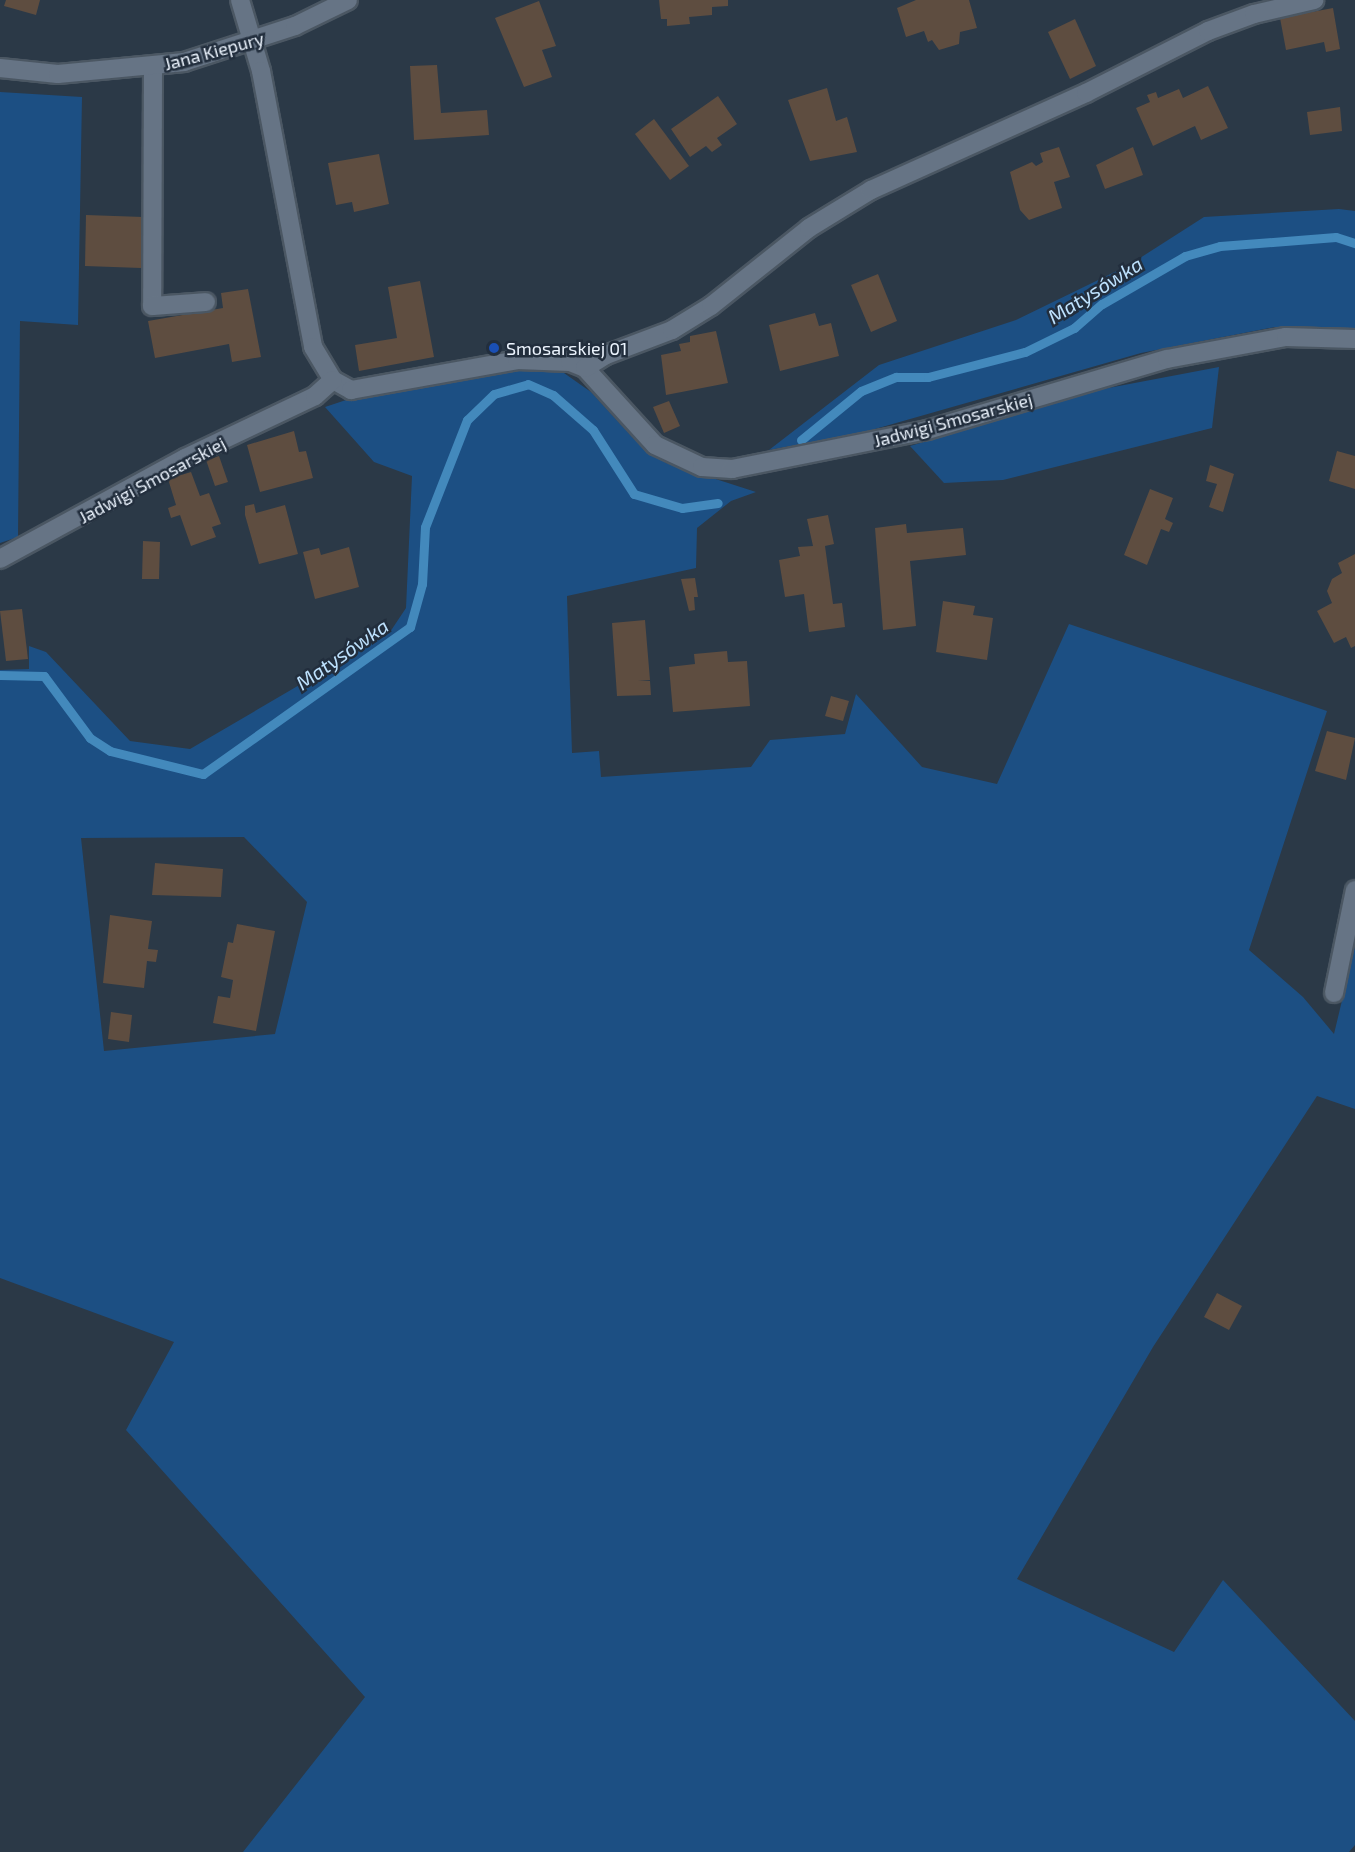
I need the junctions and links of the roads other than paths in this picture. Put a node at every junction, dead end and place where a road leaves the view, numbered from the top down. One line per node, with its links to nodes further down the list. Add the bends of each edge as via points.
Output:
1 (240, 0): 4 (street)
2 (348, 0): 4 (street, Jana Kiepury)
3 (1314, 0): 9 (street, via 1254,14 1208,31 1086,93 871,190 809,228 711,306 672,330 606,355)
4 (250, 43): 5 (street, Jana Kiepury); 10 (street, via 261,71 313,346)
5 (153, 67): 6 (street, Jana Kiepury, via 57,74); 7 (street, via 157,110 152,306)
6 (0, 68)
7 (206, 302)
8 (1355, 339): 9 (street, Jadwigi Smosarskiej, via 1286,337 1167,359 927,430 732,470 702,467 655,445)
9 (585, 368): 10 (street, via 549,358 371,389 351,390)
10 (333, 380): 11 (street, Jadwigi Smosarskiej, via 315,396 185,458)
11 (0, 559)
12 (1355, 890): 13 (street)
13 (1334, 993)

